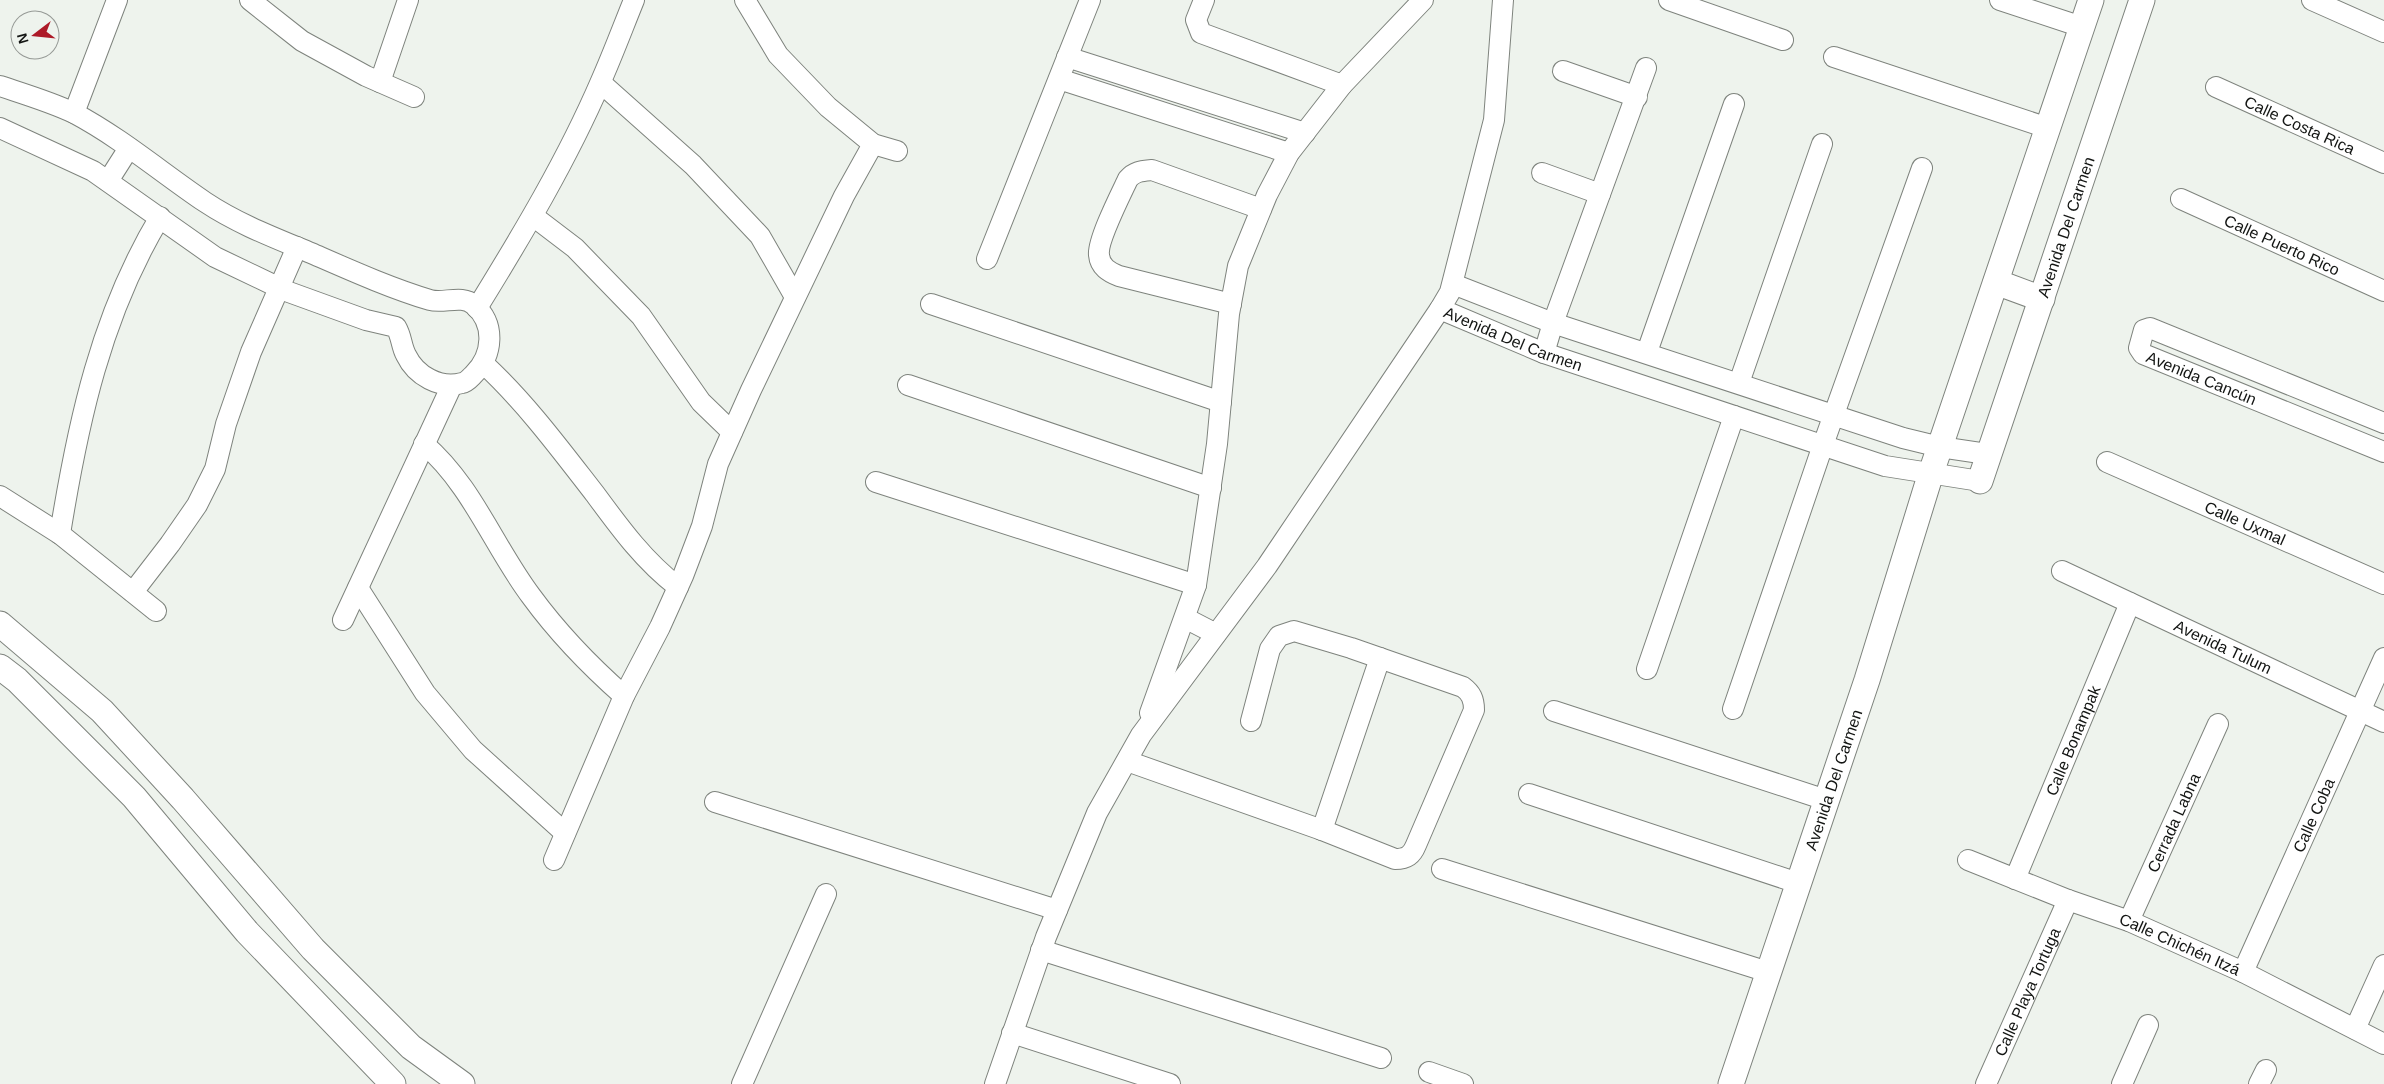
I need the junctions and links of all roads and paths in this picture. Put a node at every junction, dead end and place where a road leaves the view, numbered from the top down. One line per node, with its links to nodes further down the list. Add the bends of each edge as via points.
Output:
1 (117, 0): 31 (street)
2 (250, 0): 23 (street, via 302,41)
3 (408, 0): 23 (street)
4 (634, 0): 24 (street)
5 (745, 0): 35 (street, via 778,55 828,106)
6 (1090, 0): 18 (street)
7 (1204, 0): 25 (street, via 1196,20 1202,33)
8 (1423, 0): 25 (street)
9 (1503, 0): 52 (street, via 1494,120)
10 (1669, 0): 17 (street)
11 (2000, 0): 15 (street)
12 (2091, 0): 15 (main road, Avenida Del Carmen)
13 (2142, 0): 56 (main road, Avenida Del Carmen)
14 (2312, 0): 16 (street)
15 (2082, 27): 33 (main road, Avenida Del Carmen)
16 (2384, 32)
17 (1783, 40)
18 (1067, 57): 22 (street); 34 (street)
19 (1834, 57): 33 (street)
20 (1646, 68): 29 (street)
21 (1563, 71): 29 (street)
22 (1059, 79): 39 (street); 50 (street)
23 (380, 82): 28 (street)
24 (601, 83): 47 (street); 55 (street, via 693,164 760,236)
25 (1342, 85): 34 (street)
26 (0, 86): 31 (street)
27 (2216, 87): 40 (street, Calle Costa Rica)
28 (414, 97)
29 (1637, 97): 44 (street)
30 (1734, 104): 62 (street)
31 (74, 113): 37 (street)
32 (0, 128): 43 (street)
33 (2048, 128): 51 (main road, Avenida Del Carmen)
34 (1305, 133): 39 (street)
35 (873, 144): 38 (street); 55 (street, via 844,196)
36 (1822, 144): 65 (street)
37 (129, 148): 43 (street); 49 (street, via 207,204)
38 (896, 150)
39 (1289, 153): 46 (street)
40 (2384, 163)
41 (1922, 168): 69 (street)
42 (1542, 174): 44 (street)
43 (108, 181): 48 (street)
44 (1600, 194): 61 (street)
45 (2182, 199): 54 (street, Calle Puerto Rico)
46 (1261, 209): 58 (street, via 1238,266); 58 (street, via 1152,170 1141,171 1128,179 1099,248 1101,262 1107,270 1119,276)
47 (533, 216): 59 (street); 72 (street, via 575,248 641,316 701,402)
48 (160, 217): 53 (street, via 215,257); 84 (street, via 142,247 102,343 74,448)
49 (297, 248): 53 (street); 59 (street, via 433,301 454,299)
50 (987, 259)
51 (1996, 282): 56 (main road); 75 (main road, Avenida Del Carmen)
52 (1453, 284): 60 (street, Avenida Del Carmen); 61 (street, Avenida Del Carmen)
53 (279, 288): 66 (street, via 396,328 406,355 418,371 438,384); 90 (street, via 251,352 226,424 215,469 197,505)
54 (2384, 291)
55 (796, 297): 72 (street)
56 (2042, 299): 77 (main road, Avenida Del Carmen)
57 (931, 304): 68 (street)
58 (1231, 304): 68 (street)
59 (477, 308): 64 (street, via 485,317 491,338)
60 (1440, 309): 63 (street, Avenida Del Carmen); 96 (street, via 1266,566)
61 (1553, 322): 62 (street, Avenida Del Carmen); 63 (street)
62 (1647, 352): 65 (street, Avenida Del Carmen)
63 (1544, 353): 70 (street, Avenida Del Carmen)
64 (484, 364): 66 (street, via 465,382); 89 (street, via 510,388 655,570)
65 (1739, 383): 69 (street, Avenida Del Carmen)
66 (452, 385): 73 (street)
67 (908, 385): 82 (street)
68 (1221, 402): 82 (street)
69 (1834, 415): 74 (street); 75 (street, Avenida Del Carmen)
70 (1734, 416): 74 (street, Avenida Del Carmen); 100 (street)
71 (2384, 422): 76 (street, Avenida Cancún, via 2150,328 2144,330 2139,348 2143,354)
72 (732, 432): 89 (street, via 718,464 702,526)
73 (424, 444): 88 (street); 101 (street, via 438,456 481,514 530,596 587,663)
74 (1823, 445): 79 (street, Avenida Del Carmen, via 1885,466); 102 (street)
75 (1940, 447): 77 (street, Avenida Del Carmen); 79 (main road, Avenida Del Carmen)
76 (2384, 452)
77 (1987, 454): 80 (main road, Avenida Del Carmen)
78 (2107, 462): 86 (street, Calle Uxmal)
79 (1931, 473): 80 (street, Avenida Del Carmen); 111 (main road, Avenida Del Carmen)
80 (1980, 481)
81 (876, 482): 87 (street)
82 (1211, 488): 87 (street)
83 (0, 496): 84 (street)
84 (60, 534): 90 (street)
85 (2062, 571): 91 (street, Avenida Tulum)
86 (2384, 584)
87 (1196, 585): 93 (street)
88 (358, 588): 94 (street); 114 (street, via 425,693 473,750)
89 (678, 588): 101 (street)
90 (133, 592): 92 (street)
91 (2130, 603): 104 (street, Avenida Tulum); 118 (street, Calle Bonampak)
92 (156, 611)
93 (1184, 618): 96 (street); 108 (street)
94 (343, 620)
95 (0, 624): 135 (main road, via 102,711 313,949 411,1047)
96 (1216, 634): 108 (street)
97 (1380, 658): 105 (street, via 1294,631 1284,633 1270,649); 113 (street); 113 (street, via 1463,687 1473,698 1474,710 1408,857 1395,859)
98 (2384, 658): 104 (street, Calle Coba)
99 (0, 667): 134 (main road, via 17,680 134,797 247,932)
100 (1647, 670)
101 (624, 696): 114 (street)
102 (1733, 709)
103 (1554, 711): 111 (street)
104 (2360, 712): 106 (street, Avenida Tulum); 127 (street, Calle Coba)
105 (1251, 721)
106 (2384, 722)
107 (2218, 724): 123 (street, Cerrada Labna)
108 (1141, 735): 109 (street)
109 (1127, 761): 113 (street); 122 (street, via 1096,813)
110 (1529, 794): 119 (street)
111 (1826, 800): 119 (main road, Avenida Del Carmen)
112 (716, 802): 122 (street)
113 (1322, 830)
114 (565, 833): 115 (street)
115 (554, 860)
116 (1968, 860): 118 (street, Calle Chichén Itzá)
117 (1442, 870): 126 (street)
118 (2015, 879): 121 (street, Calle Chichén Itzá)
119 (1798, 882): 126 (main road, Avenida Del Carmen)
120 (826, 894): 136 (street)
121 (2068, 900): 123 (street, Calle Chichén Itzá); 141 (street, Calle Playa Tortuga)
122 (1057, 910): 124 (street)
123 (2129, 921): 127 (street, Calle Chichén Itzá)
124 (1041, 950): 130 (street); 132 (street)
125 (2384, 965): 129 (street)
126 (1768, 972): 140 (main road, Avenida Del Carmen)
127 (2243, 972): 129 (street, Calle Chichén Itzá)
128 (2148, 1025): 142 (street)
129 (2355, 1029): 131 (street, Calle Chichén Itzá)
130 (1012, 1033): 137 (street); 138 (street)
131 (2384, 1044)
132 (1381, 1058)
133 (1429, 1072): 139 (street)
134 (393, 1084)
135 (462, 1084)
136 (742, 1084)
137 (994, 1084)
138 (1170, 1084)
139 (1463, 1084)
140 (1731, 1084)
141 (1986, 1084)
142 (2122, 1084)

